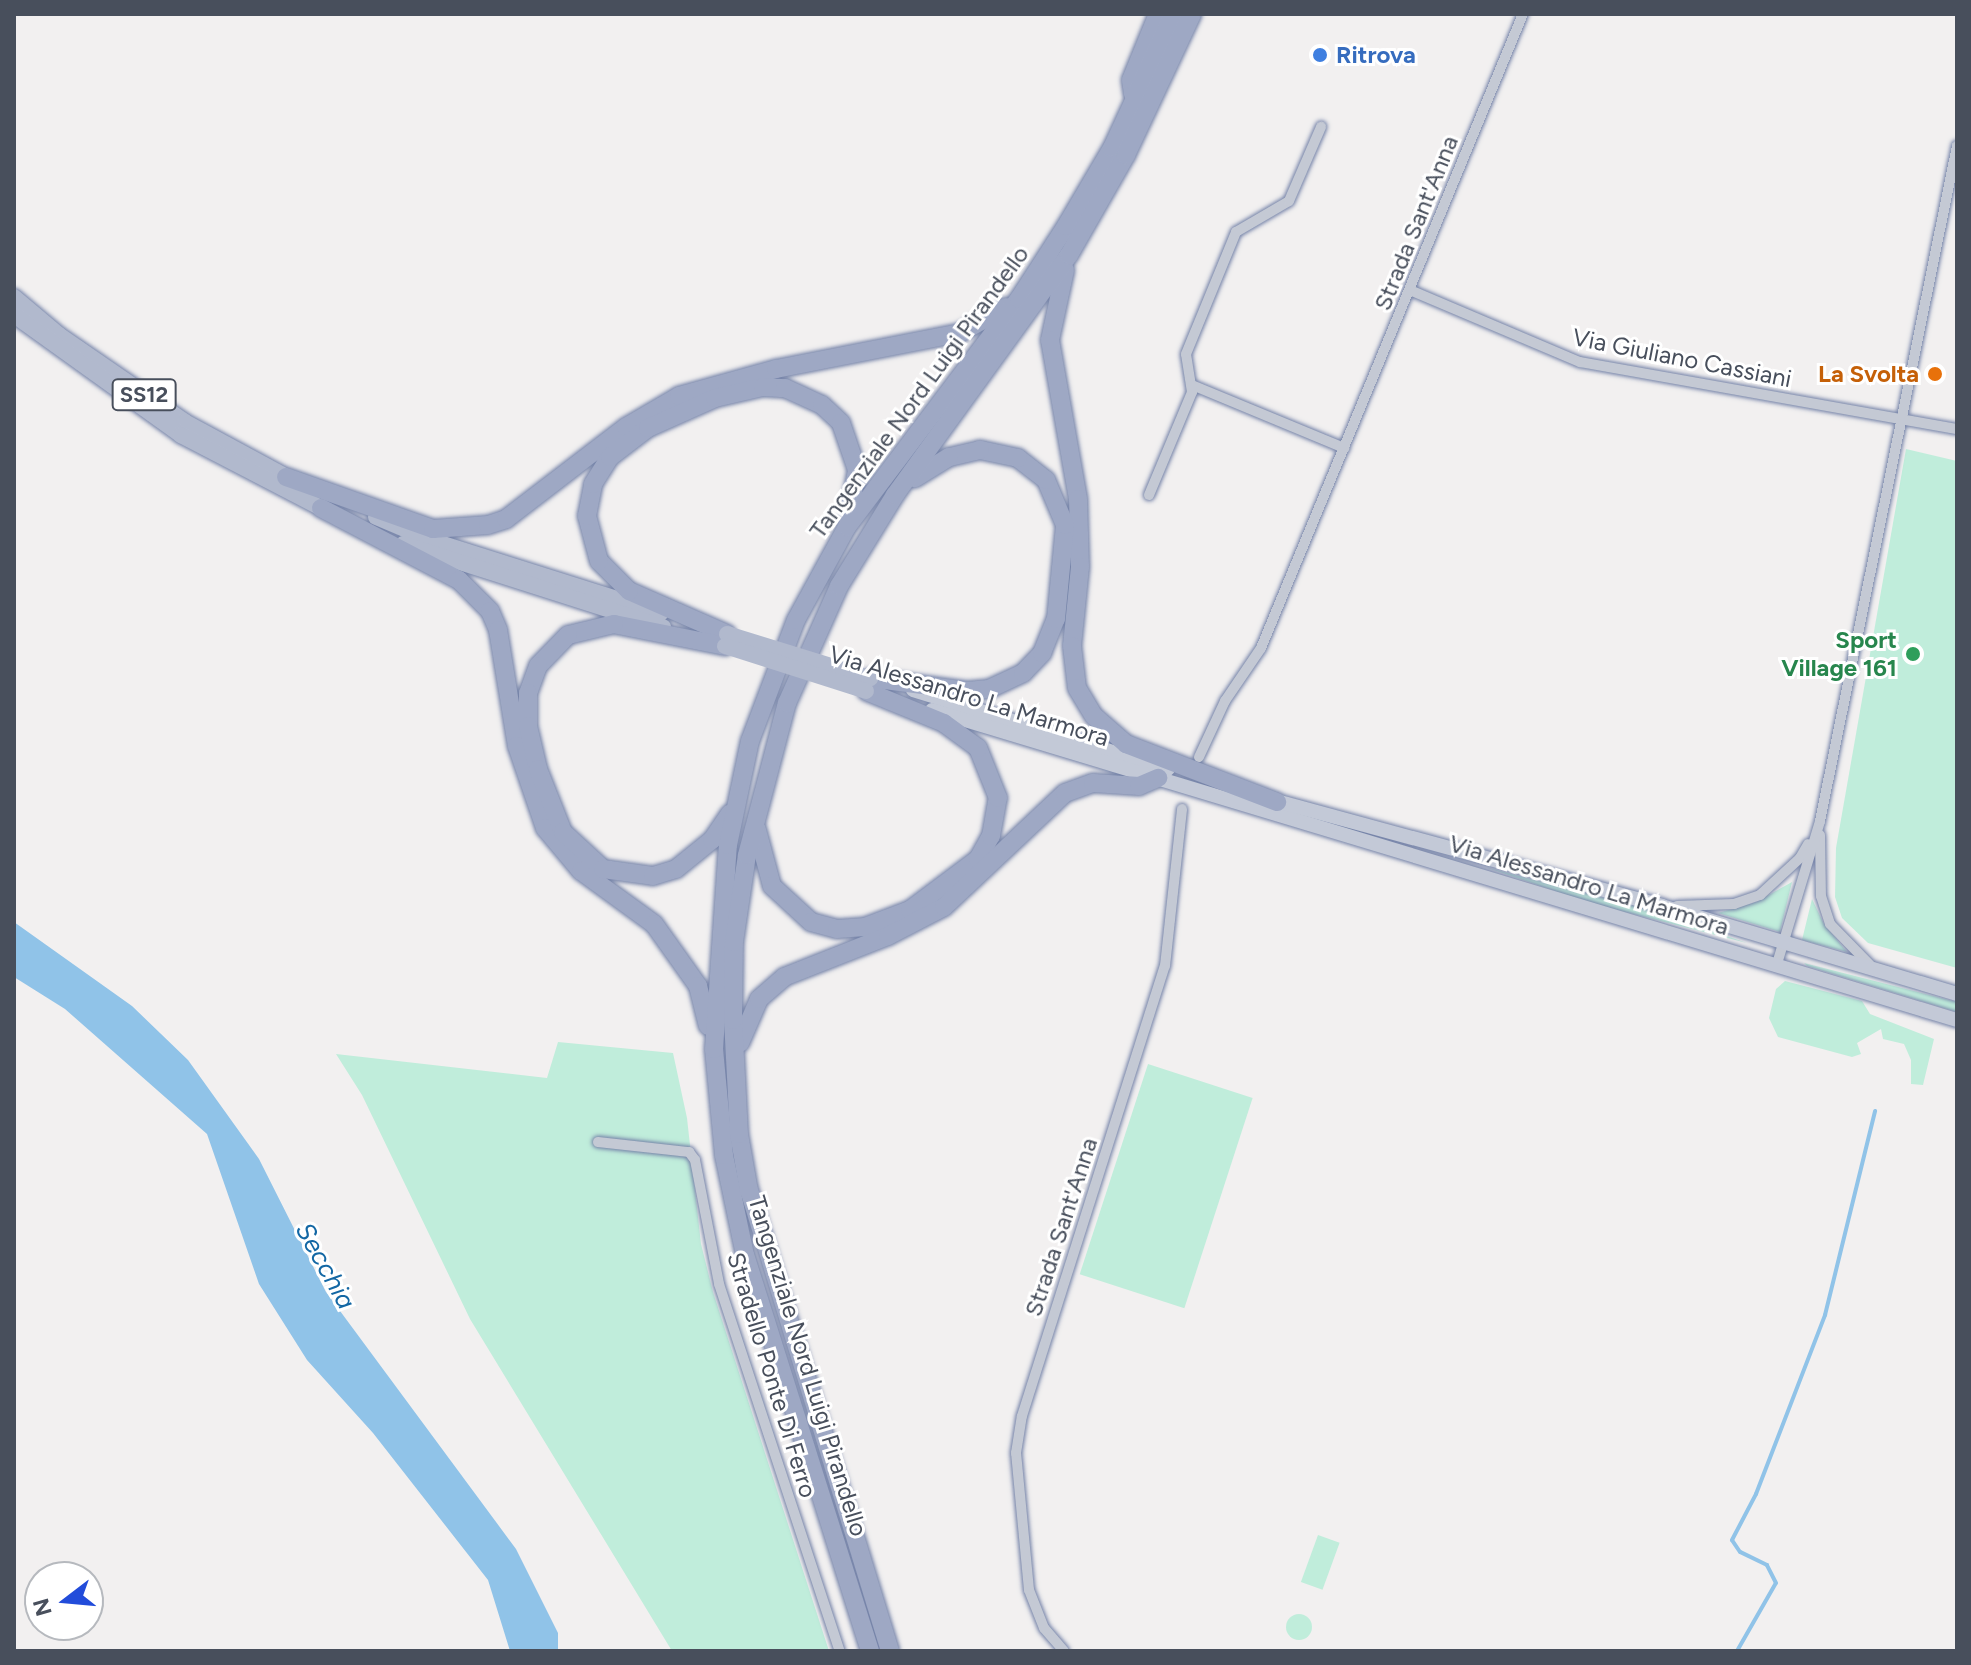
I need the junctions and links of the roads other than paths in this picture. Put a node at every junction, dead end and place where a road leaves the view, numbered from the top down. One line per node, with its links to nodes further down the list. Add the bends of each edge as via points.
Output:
1 (1158, 14): 5 (highway, via 1131,80)
2 (1174, 14): 5 (highway, Tangenziale Nord Luigi Pirandello)
3 (1192, 14): 8 (highway, Tangenziale Nord Luigi Pirandello, via 1126,155)
4 (1523, 14): 9 (street, Strada Sant'Anna)
5 (1134, 101): 11 (highway, Tangenziale Nord Luigi Pirandello, via 1112,148)
6 (1321, 127): 13 (street, via 1289,201 1236,232 1186,354)
7 (1957, 146): 14 (street)
8 (1069, 255): 18 (highway, Tangenziale Nord Luigi Pirandello); 26 (highway, via 1050,340 1078,499 1080,567 1072,646 1077,688 1094,716 1126,744)
9 (1410, 290): 14 (street, Via Giuliano Cassiani, via 1580,362); 16 (street, Strada Sant'Anna)
10 (14, 297): 17 (main road, Via Alessandro La Marmora / SS12, via 162,407)
11 (1019, 299): 17 (highway, via 960,333 776,369 679,396 626,427 506,519 488,525 433,529); 21 (highway, Tangenziale Nord Luigi Pirandello)
12 (14, 315): 20 (main road, Via Alessandro La Marmora, via 181,435)
13 (1192, 385): 16 (street); 19 (street)
14 (1900, 421): 15 (street, Via Giuliano Cassiani); 30 (street)
15 (1957, 429)
16 (1344, 448): 24 (street, Strada Sant'Anna, via 1261,648 1225,701)
17 (286, 477): 22 (main road, Via Alessandro La Marmora, via 433,541)
18 (895, 495): 23 (highway, via 922,471 965,452 997,451 1018,458 1055,494 1065,525 1063,570 1056,619 1042,653 1023,673 989,689 967,691); 29 (highway, Tangenziale Nord Luigi Pirandello, via 817,628 782,717)
19 (1149, 495)
20 (321, 508): 22 (main road, Via Alessandro La Marmora, via 431,554); 37 (highway, via 459,580 490,611 498,630 517,746 545,828 581,871 654,924 689,973)
21 (847, 527): 22 (highway, via 857,470 852,446 841,423 803,393 763,387 715,398 648,428 610,457 593,484 587,516 599,561 629,591); 27 (highway, Tangenziale Nord Luigi Pirandello, via 796,620 771,682)
22 (726, 640): 23 (main road, Via Alessandro La Marmora, bridge); 27 (highway, via 614,624 568,635 538,666 528,693 528,726 563,832 603,869 653,876 676,869 712,840)
23 (868, 684): 25 (main road, Via Alessandro La Marmora); 26 (main road, Via Alessandro La Marmora); 29 (highway, via 944,723 978,748 998,798 991,836 978,859 910,910 865,927 837,929 811,922 772,886)
24 (1199, 757)
25 (1158, 778): 33 (main road, Via Alessandro La Marmora); 37 (highway, via 1139,786 1093,783 1065,793 944,907 888,936 784,977 759,999)
26 (1277, 802): 31 (main road, Via Alessandro La Marmora)
27 (736, 804): 37 (highway, Tangenziale Nord Luigi Pirandello, via 718,940)
28 (1182, 809): 42 (street, Strada Sant'Anna, via 1165,966 1022,1416 1016,1453 1029,1590 1044,1628)
29 (755, 816): 37 (highway, Tangenziale Nord Luigi Pirandello, via 734,942)
30 (1820, 821): 31 (street, via 1800,858 1760,895 1734,904); 32 (street); 34 (street, via 1825,911 1841,939)
31 (1662, 906): 32 (main road, Via Alessandro La Marmora)
32 (1783, 943): 33 (street); 34 (main road, Via Alessandro La Marmora)
33 (1776, 967): 36 (main road, Via Alessandro La Marmora)
34 (1875, 969): 35 (main road, Via Alessandro La Marmora)
35 (1957, 994)
36 (1957, 1020)
37 (724, 1068): 40 (highway, Tangenziale Nord Luigi Pirandello, via 724,1155 745,1255); 41 (highway, Tangenziale Nord Luigi Pirandello, via 765,1253)
38 (598, 1142): 39 (street, Stradello Ponte Di Ferro, via 689,1152 695,1160 719,1284)
39 (840, 1651)
40 (870, 1651)
41 (890, 1651)
42 (1064, 1651)

